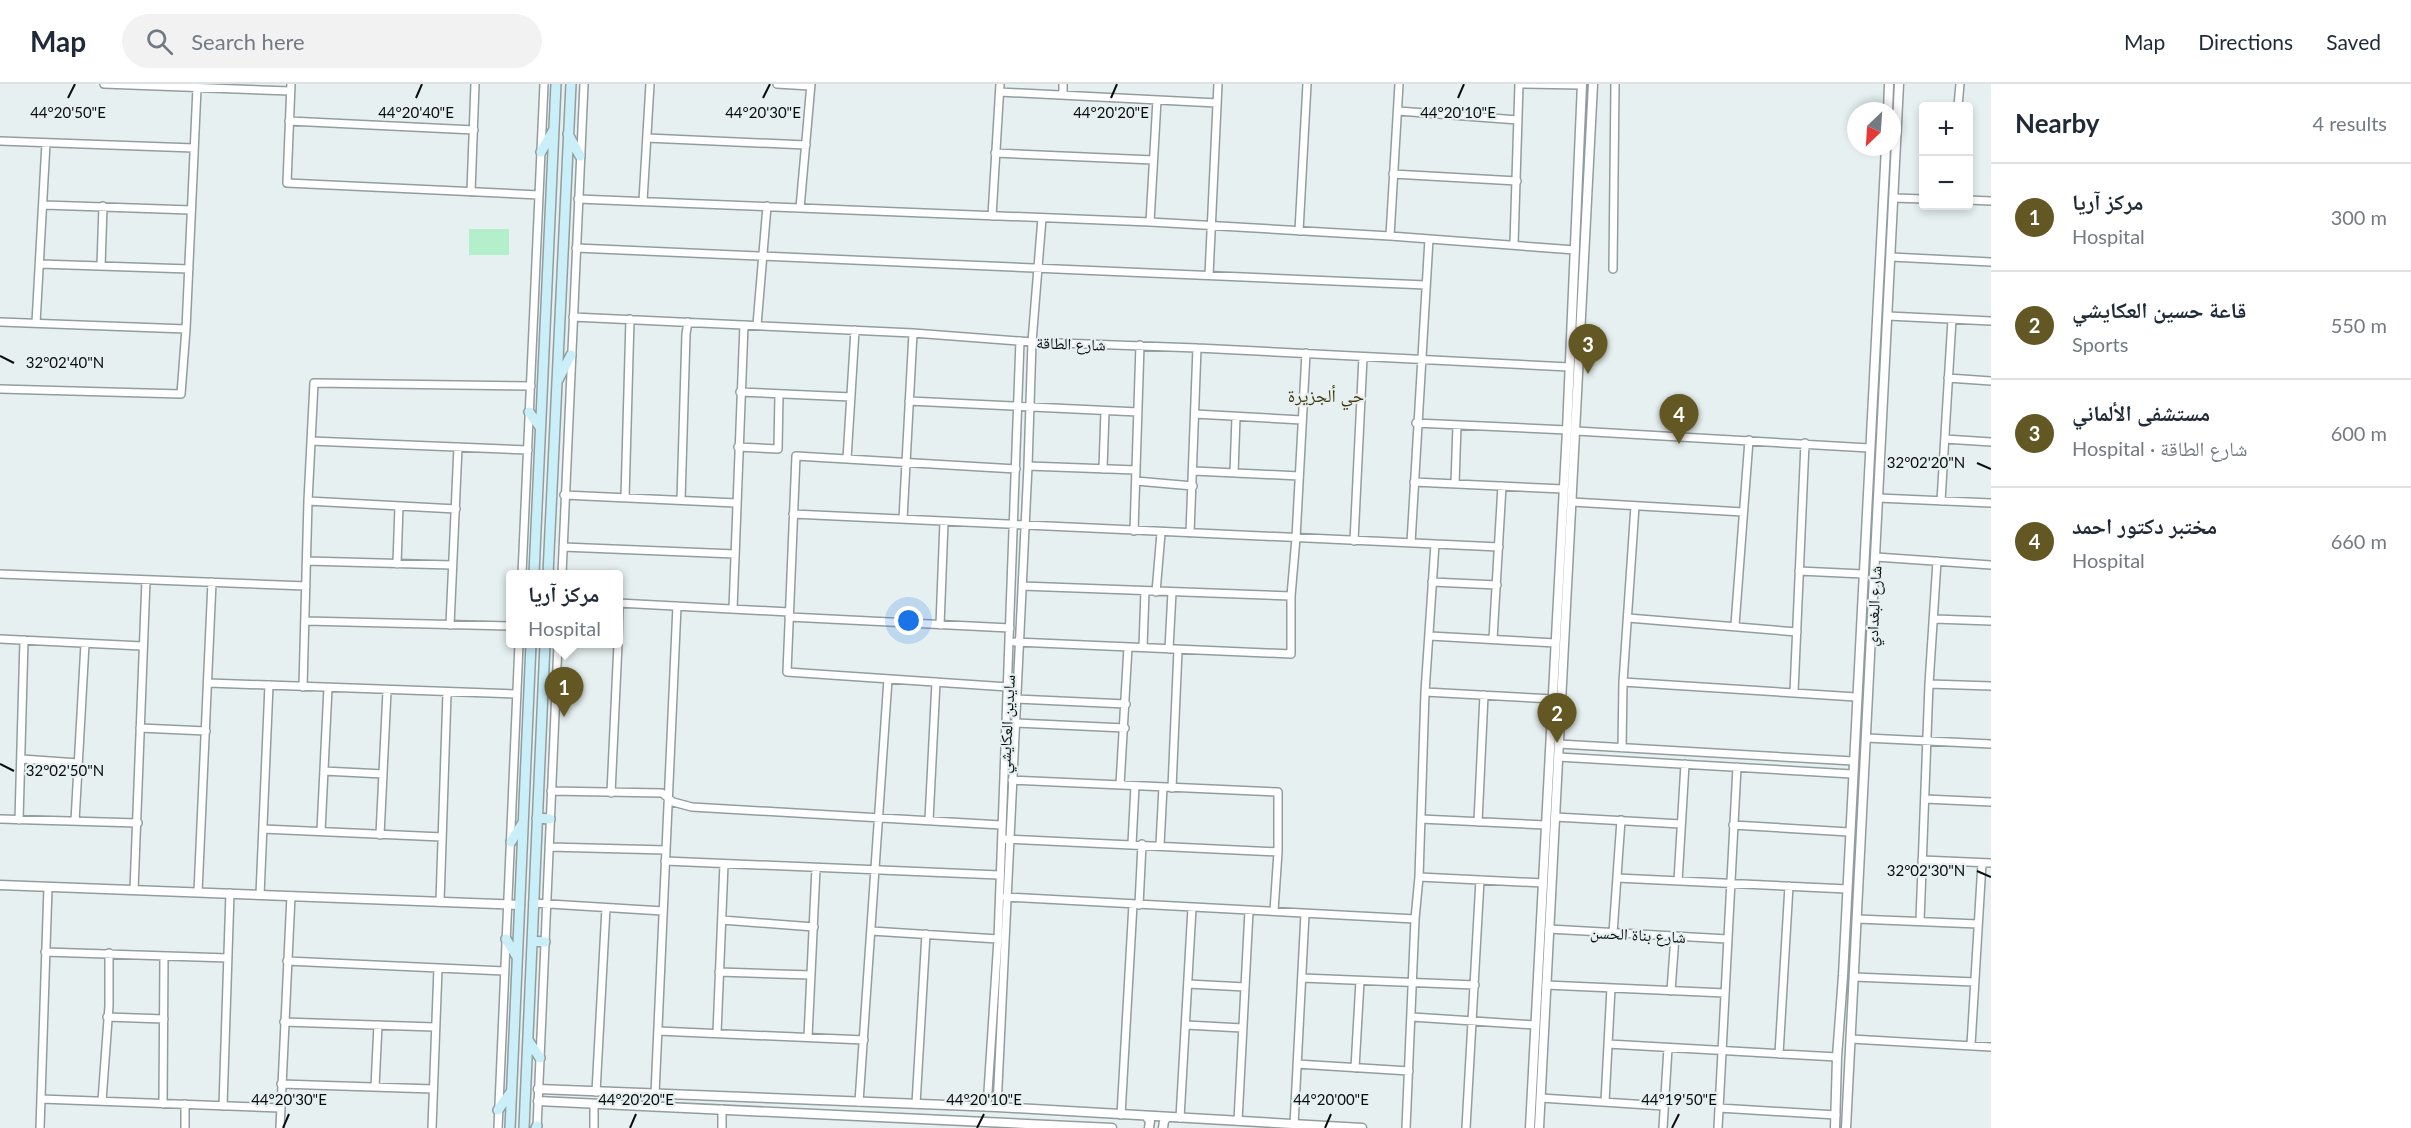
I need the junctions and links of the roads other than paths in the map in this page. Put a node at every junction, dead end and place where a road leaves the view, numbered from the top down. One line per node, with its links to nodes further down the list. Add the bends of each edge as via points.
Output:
1 (104, 84): 19 (street)
2 (476, 84): 36 (street)
3 (544, 84): 43 (street)
4 (556, 84): 35 (main road)
5 (571, 84): 37 (main road)
6 (584, 84): 45 (street)
7 (650, 84): 38 (street)
8 (777, 84): 20 (street)
9 (1063, 84): 26 (street)
10 (1218, 84): 31 (street)
11 (1307, 84): 68 (street)
12 (1399, 84): 32 (street)
13 (1519, 84): 21 (street); 33 (street)
14 (1593, 84): 126 (street)
15 (1615, 84): 81 (street)
16 (1889, 84): 28 (street)
17 (1899, 84): 29 (street, شارع البغدادي)
18 (1960, 84): 30 (street)
19 (166, 85): 23 (street)
20 (811, 85): 41 (street)
21 (1582, 85): 73 (street)
22 (226, 87): 23 (street); 24 (street)
23 (196, 88): 42 (street)
24 (290, 88): 34 (street)
25 (1000, 88): 26 (street); 44 (street)
26 (1063, 96): 27 (street)
27 (1157, 100): 31 (street); 48 (street)
28 (1888, 102)
29 (1897, 102)
30 (1959, 102)
31 (1217, 103): 67 (street)
32 (1398, 111): 33 (street); 49 (street)
33 (1518, 120): 50 (street)
34 (289, 121): 36 (street); 51 (street, via 288,183)
35 (555, 129): 43 (main road); 125 (main road)
36 (474, 130): 51 (street)
37 (568, 134): 45 (main road); 108 (main road)
38 (646, 138): 41 (street); 57 (street)
39 (0, 141): 40 (street)
40 (46, 143): 42 (street); 59 (street)
41 (806, 145): 62 (street)
42 (194, 148): 63 (street)
43 (541, 152): 52 (street)
44 (995, 153): 48 (street); 64 (street)
45 (580, 156): 54 (street)
46 (1888, 156): 134 (street, شارع البغدادي)
47 (1890, 156): 53 (street, شارع البغدادي)
48 (1153, 160): 66 (street)
49 (1393, 174): 50 (street); 69 (street)
50 (1517, 180): 71 (street)
51 (471, 192): 52 (street)
52 (539, 195): 109 (street)
53 (1894, 198): 55 (street); 75 (street, شارع البغدادي)
54 (578, 199): 57 (street); 72 (street)
55 (1919, 199)
56 (1973, 200): 58 (street)
57 (644, 201): 61 (street)
58 (1991, 201)
59 (44, 205): 60 (street); 77 (street)
60 (103, 206): 63 (street); 78 (street)
61 (767, 206): 62 (street); 74 (street)
62 (800, 208): 64 (street)
63 (192, 210): 80 (street)
64 (992, 216): 65 (street)
65 (1042, 218): 66 (street); 79 (street, سايدين العكايشي)
66 (1149, 222): 67 (street)
67 (1211, 226): 68 (street); 82 (street)
68 (1299, 231): 69 (street)
69 (1390, 236): 70 (street)
70 (1429, 238): 71 (street); 83 (street)
71 (1514, 244): 73 (street)
72 (576, 248): 74 (street); 85 (street)
73 (1575, 250): 105 (street)
74 (764, 256): 79 (street); 93 (street)
75 (1891, 256): 76 (street); 84 (street, شارع البغدادي)
76 (1991, 262)
77 (40, 264): 78 (street); 91 (street)
78 (102, 266): 80 (street)
79 (1039, 268): 82 (street); 98 (street, سايدين العكايشي)
80 (189, 269): 94 (street)
81 (1613, 269)
82 (1209, 275): 83 (street)
83 (1426, 285): 104 (street)
84 (1888, 316): 87 (street); 153 (street, شارع البغدادي)
85 (573, 317): 86 (street, شارع الطاقة); 102 (street)
86 (630, 319): 90 (street, شارع الطاقة); 152 (street)
87 (1952, 319): 88 (street); 106 (street)
88 (1991, 321)
89 (0, 322): 91 (street)
90 (688, 322): 92 (street, شارع الطاقة); 155 (street)
91 (36, 323): 94 (street)
92 (744, 324): 93 (street, شارع الطاقة); 111 (street)
93 (757, 325): 95 (street, شارع الطاقة)
94 (186, 329): 110 (street, via 180,394)
95 (855, 330): 96 (street, شارع الطاقة); 113 (street)
96 (913, 333): 97 (street, شارع الطاقة); 114 (street)
97 (1020, 341): 98 (street, شارع الطاقة); 115 (street, سايدين العكايشي)
98 (1032, 342): 99 (street, شارع الطاقة); 116 (street, سايدين العكايشي)
99 (1140, 345): 100 (street, شارع الطاقة); 119 (street)
100 (1197, 348): 101 (street, شارع الطاقة); 120 (street)
101 (1306, 354): 103 (street, شارع الطاقة); 122 (street)
102 (571, 356): 108 (main road); 151 (street)
103 (1363, 357): 104 (street, شارع الطاقة); 177 (street)
104 (1423, 359): 105 (street, شارع الطاقة); 123 (street)
105 (1569, 367): 126 (street)
106 (1948, 378): 107 (street); 127 (street)
107 (1991, 381)
108 (556, 382): 191 (main road)
109 (531, 386): 117 (street); 129 (street, via 314,383)
110 (0, 389)
111 (740, 392): 112 (street); 133 (street)
112 (779, 394): 113 (street); 133 (street, via 778,449)
113 (851, 397): 136 (street)
114 (909, 401): 115 (street); 137 (street)
115 (1019, 407): 116 (street); 140 (street, سايدين العكايشي)
116 (1030, 407): 118 (street); 138 (street, سايدين العكايشي)
117 (529, 411): 125 (main road); 135 (street)
118 (1105, 411): 119 (street); 139 (street)
119 (1138, 412): 141 (street)
120 (1195, 414): 121 (street); 142 (street)
121 (1236, 417): 122 (street); 143 (street)
122 (1302, 420): 144 (street)
123 (1416, 423): 124 (street); 146 (street)
124 (1457, 425): 126 (street); 147 (street)
125 (540, 427): 190 (main road)
126 (1571, 430): 128 (street); 150 (street); 157 (street)
127 (1945, 439): 130 (street); 156 (street)
128 (1749, 440): 131 (street); 163 (street)
129 (311, 441): 132 (street); 154 (street)
130 (1991, 442)
131 (1805, 443): 134 (street); 193 (street)
132 (458, 447): 135 (street); 162 (street)
133 (738, 447): 158 (street)
134 (1869, 448): 165 (street, شارع البغدادي)
135 (528, 450): 189 (street)
136 (847, 459): 137 (street); 164 (street, via 796,456)
137 (906, 463): 140 (street); 167 (street)
138 (1028, 466): 139 (street); 170 (street, سايدين العكايشي)
139 (1103, 469): 141 (street)
140 (1016, 470): 169 (street, سايدين العكايشي)
141 (1136, 470): 145 (street)
142 (1194, 471): 143 (street); 148 (street)
143 (1234, 473): 144 (street)
144 (1299, 476): 176 (street)
145 (1136, 482): 148 (street); 172 (street)
146 (1414, 482): 147 (street); 178 (street)
147 (1455, 484): 149 (street)
148 (1193, 486): 175 (street)
149 (1502, 486): 150 (street); 181 (street)
150 (1563, 489): 207 (street)
151 (564, 495): 152 (street); 180 (street)
152 (625, 498): 155 (street)
153 (1878, 498): 156 (street); 166 (street, شارع البغدادي)
154 (308, 501): 160 (street); 184 (street)
155 (681, 501): 158 (street)
156 (1941, 501): 159 (street)
157 (1572, 502): 161 (street); 207 (street)
158 (736, 503): 182 (street)
159 (1991, 503)
160 (399, 506): 162 (street); 186 (street)
161 (1635, 506): 163 (street); 212 (street)
162 (456, 509): 187 (street)
163 (1743, 512): 218 (street)
164 (793, 514): 167 (street); 210 (street)
165 (1866, 516): 166 (street, via 1872,520); 171 (street, شارع البغدادي)
166 (1878, 517): 173 (street, شارع البغدادي)
167 (903, 519): 168 (street)
168 (944, 522): 169 (street); 217 (street)
169 (1014, 525): 170 (street); 220 (street, سايدين العكايشي)
170 (1025, 526): 172 (street); 201 (street, سايدين العكايشي)
171 (1865, 530): 173 (street, via 1872,528); 195 (street, شارع البغدادي)
172 (1134, 531): 174 (street)
173 (1877, 532): 183 (street, شارع البغدادي)
174 (1161, 533): 175 (street); 203 (street)
175 (1190, 533): 176 (street)
176 (1296, 538): 177 (street); 205 (street)
177 (1354, 541): 178 (street)
178 (1411, 543): 179 (street)
179 (1435, 544): 181 (street); 198 (street)
180 (563, 547): 182 (street); 192 (street)
181 (1499, 547): 199 (street)
182 (735, 554): 209 (street)
183 (1875, 557): 185 (street); 264 (street, شارع البغدادي)
184 (307, 561): 186 (street); 200 (street)
185 (1937, 561): 188 (street); 213 (street)
186 (397, 564): 187 (street)
187 (452, 565): 216 (street)
188 (1991, 565)
189 (522, 570)
190 (534, 570)
191 (548, 570)
192 (562, 570)
193 (1799, 571): 195 (street); 221 (street)
194 (0, 574): 196 (street)
195 (1863, 574): 256 (street, شارع البغدادي)
196 (146, 580): 197 (street); 230 (street)
197 (212, 582): 200 (street); 243 (street)
198 (1432, 582): 199 (street); 222 (street)
199 (1497, 585): 224 (street)
200 (306, 586): 214 (street)
201 (1022, 586): 202 (street); 227 (street, سايدين العكايشي)
202 (1144, 591): 203 (street); 232 (street)
203 (1156, 592): 204 (street)
204 (1172, 592): 205 (street); 238 (street)
205 (1291, 596): 239 (street, via 1291,654)
206 (623, 603): 208 (street)
207 (1562, 605): 211 (street)
208 (677, 606): 209 (street); 287 (street)
209 (733, 609): 210 (street)
210 (789, 615): 217 (street); 240 (street, via 787,672)
211 (1561, 618): 228 (street); 266 (street)
212 (1628, 618): 218 (street); 242 (street)
213 (1934, 619): 215 (street); 244 (street)
214 (306, 621): 216 (street); 247 (street)
215 (1991, 621)
216 (450, 625): 219 (street)
217 (940, 625): 220 (street)
218 (1735, 625): 221 (street)
219 (506, 626)
220 (1010, 628): 226 (street, سايدين العكايشي)
221 (1797, 632): 252 (street)
222 (1430, 636): 224 (street); 251 (street)
223 (0, 639): 225 (street)
224 (1493, 639): 228 (street)
225 (24, 640): 229 (street); 270 (street)
226 (1010, 642): 227 (street); 248 (street, سايدين العكايشي)
227 (1020, 642): 231 (street); 257 (street, سايدين العكايشي)
228 (1555, 643): 258 (street)
229 (85, 644): 230 (street); 272 (street)
230 (142, 646): 261 (street)
231 (1128, 647): 232 (street); 259 (street)
232 (1143, 647): 238 (street)
233 (519, 648): 254 (street)
234 (532, 648): 300 (main road)
235 (544, 648): 291 (main road)
236 (558, 648): 285 (street)
237 (618, 648): 286 (street)
238 (1169, 649): 239 (street)
239 (1178, 650): 284 (street)
240 (888, 679): 241 (street); 292 (street)
241 (936, 682): 248 (street); 297 (street)
242 (1623, 682): 252 (street); 268 (street)
243 (209, 683): 245 (street); 263 (street)
244 (1929, 684): 246 (street); 265 (street)
245 (269, 685): 247 (street); 307 (street)
246 (1991, 686)
247 (303, 687): 249 (street)
248 (1008, 687): 273 (street, سايدين العكايشي)
249 (328, 688): 250 (street); 277 (street)
250 (387, 691): 253 (street); 278 (street)
251 (1425, 692): 255 (street); 295 (street)
252 (1794, 692): 256 (street)
253 (447, 693): 254 (street); 311 (street)
254 (516, 694): 313 (street)
255 (1484, 695): 258 (street); 301 (street)
256 (1856, 697): 271 (street, شارع البغدادي)
257 (1016, 699): 259 (street); 260 (street, سايدين العكايشي)
258 (1553, 699): 305 (street)
259 (1126, 704): 262 (street)
260 (1015, 723): 262 (street); 274 (street, سايدين العكايشي)
261 (140, 728): 263 (street); 302 (street)
262 (1125, 728): 281 (street)
263 (206, 731): 339 (street)
264 (1866, 738): 265 (street); 356 (street, شارع البغدادي)
265 (1928, 741): 267 (street); 288 (street)
266 (1559, 744): 268 (street); 269 (street)
267 (1991, 744)
268 (1622, 748): 271 (street)
269 (1558, 757): 275 (street); 290 (street)
270 (22, 759): 272 (street); 296 (street)
271 (1853, 761): 279 (street, شارع البغدادي)
272 (78, 763): 299 (street)
273 (1004, 763): 274 (street); 304 (street, سايدين العكايشي)
274 (1013, 763): 280 (street, سايدين العكايشي)
275 (1686, 764): 276 (street); 303 (street)
276 (1737, 767): 279 (street); 306 (street)
277 (324, 771): 278 (street); 308 (street)
278 (383, 774): 310 (street)
279 (1852, 774): 309 (street, شارع البغدادي)
280 (1012, 780): 281 (street); 312 (street, سايدين العكايشي)
281 (1120, 785): 282 (street)
282 (1135, 786): 283 (street); 314 (street)
283 (1163, 787): 284 (street); 316 (street)
284 (1172, 788): 319 (street, via 1278,792)
285 (551, 791): 286 (street); 294 (street)
286 (611, 793): 287 (street)
287 (667, 796): 292 (street, via 673,802 692,807); 318 (street)
288 (1925, 799): 289 (street); 320 (street)
289 (1991, 802)
290 (1555, 817): 298 (street); 362 (street)
291 (537, 818): 294 (main road); 345 (main road)
292 (879, 818): 297 (street); 326 (street)
293 (0, 819): 296 (street)
294 (550, 819): 317 (street)
295 (1421, 819): 301 (street); 328 (street)
296 (19, 820): 299 (street)
297 (929, 820): 304 (street)
298 (1621, 820): 303 (street); 329 (street)
299 (75, 821): 302 (street)
300 (524, 822): 313 (main road); 349 (main road)
301 (1478, 822): 305 (street)
302 (138, 823): 338 (street)
303 (1682, 824): 331 (street)
304 (1001, 825): 312 (street, سايدين العكايشي)
305 (1545, 825): 332 (street)
306 (1733, 825): 309 (street); 333 (street)
307 (262, 829): 308 (street); 341 (street)
308 (321, 831): 310 (street)
309 (1849, 832): 337 (street, شارع البغدادي)
310 (380, 835): 311 (street)
311 (442, 837): 344 (street)
312 (1005, 839): 314 (street); 327 (street, سايدين العكايشي); 343 (street, سايدين العكايشي)
313 (511, 842): 348 (street)
314 (1132, 844): 315 (street)
315 (1142, 844): 316 (street); 347 (street)
316 (1160, 845): 319 (street)
317 (549, 847): 318 (street); 346 (street)
318 (666, 850): 321 (street)
319 (1278, 852): 354 (street)
320 (1922, 860): 322 (street); 359 (street)
321 (665, 861): 324 (street); 352 (street)
322 (1982, 863): 323 (street); 360 (street)
323 (1991, 863)
324 (724, 864): 325 (street); 357 (street)
325 (816, 868): 326 (street); 361 (street)
326 (875, 871): 327 (street); 363 (street)
327 (999, 875): 370 (street, سايدين العكايشي)
328 (1419, 877): 330 (street); 358 (street)
329 (1617, 878): 331 (street); 364 (street)
330 (1480, 880): 332 (street); 394 (street)
331 (1678, 881): 333 (street)
332 (1543, 883): 372 (street)
333 (1730, 883): 335 (street); 371 (street)
334 (0, 885): 336 (street)
335 (1789, 886): 337 (street); 421 (street)
336 (48, 887): 338 (street); 375 (street)
337 (1847, 889): 366 (street, شارع البغدادي)
338 (134, 890): 339 (street)
339 (198, 892): 340 (street)
340 (230, 893): 341 (street); 381 (street)
341 (260, 895): 342 (street)
342 (291, 896): 344 (street); 383 (street)
343 (1006, 897): 347 (street); 449 (street, سايدين العكايشي)
344 (440, 902): 348 (street)
345 (533, 903): 346 (street); 373 (main road)
346 (546, 904): 350 (street); 374 (street)
347 (1136, 904): 351 (street); 456 (street)
348 (508, 905): 349 (street); 369 (street)
349 (520, 905): 382 (main road)
350 (606, 908): 352 (street); 432 (street)
351 (1192, 908): 353 (street); 393 (street)
352 (663, 911): 410 (street)
353 (1249, 911): 354 (street); 396 (street)
354 (1274, 911): 355 (street)
355 (1305, 914): 358 (street); 389 (street)
356 (1857, 919): 359 (street); 368 (street, شارع البغدادي)
357 (722, 920): 361 (street); 386 (street)
358 (1415, 920): 392 (street)
359 (1920, 921): 360 (street)
360 (1978, 924): 391 (street)
361 (814, 927): 387 (street)
362 (1549, 929): 364 (street, شارع بناة الحسن); 372 (street)
363 (871, 931): 365 (street); 415 (street)
364 (1613, 933): 367 (street, شارع بناة الحسن)
365 (926, 934): 370 (street); 445 (street)
366 (1844, 935): 368 (street, via 1850,939); 379 (street, شارع البغدادي)
367 (1675, 936): 371 (street, شارع بناة الحسن); 398 (street)
368 (1856, 936): 380 (street, شارع البغدادي)
369 (506, 939): 382 (main road); 385 (street)
370 (998, 939): 448 (street, سايدين العكايشي)
371 (1727, 939): 399 (street)
372 (1545, 940): 377 (street)
373 (532, 941): 374 (main road); 414 (main road)
374 (544, 942): 423 (street)
375 (45, 952): 376 (street); 435 (street)
376 (109, 954): 378 (street); 400 (street)
377 (1544, 955): 395 (street); 407 (street)
378 (164, 956): 381 (street); 402 (street)
379 (1843, 957): 380 (street, via 1849,953); 422 (street, شارع البغدادي)
380 (1855, 957): 388 (street, شارع البغدادي)
381 (228, 958): 446 (street)
382 (518, 958): 431 (main road)
383 (286, 961): 384 (street); 404 (street)
384 (438, 968): 385 (street); 408 (street)
385 (504, 971): 453 (street)
386 (719, 972): 387 (street); 411 (street)
387 (811, 975): 412 (street)
388 (1854, 977): 391 (street); 413 (street, شارع البغدادي)
389 (1302, 978): 390 (street); 424 (street)
390 (1360, 981): 392 (street); 425 (street)
391 (1975, 982): 417 (street)
392 (1413, 983): 394 (street); 401 (street)
393 (1188, 984): 396 (street); 406 (street)
394 (1475, 985): 403 (street)
395 (1546, 985): 397 (street); 434 (street)
396 (1245, 987): 409 (street)
397 (1611, 988): 398 (street); 416 (street)
398 (1671, 991): 399 (street)
399 (1725, 993): 420 (street)
400 (107, 1017): 402 (street); 437 (street)
401 (1412, 1017): 403 (street); 426 (street)
402 (164, 1019): 442 (street)
403 (1473, 1021): 407 (street); 480 (street)
404 (284, 1022): 405 (street); 427 (street)
405 (378, 1025): 408 (street); 428 (street)
406 (1186, 1025): 409 (street); 460 (street)
407 (1535, 1025): 481 (street)
408 (434, 1027): 429 (street)
409 (1242, 1028): 461 (street)
410 (658, 1031): 411 (street); 433 (street)
411 (717, 1033): 412 (street)
412 (808, 1037): 415 (street)
413 (1851, 1039): 417 (street); 486 (street, شارع البغدادي)
414 (527, 1040): 423 (main road); 471 (main road)
415 (864, 1040): 440 (street)
416 (1608, 1044): 419 (street); 441 (street)
417 (1971, 1045): 418 (street)
418 (1991, 1047)
419 (1668, 1048): 420 (street); 447 (street)
420 (1722, 1051): 421 (street); 451 (street)
421 (1779, 1054): 422 (street)
422 (1837, 1057): 457 (street, شارع البغدادي)
423 (540, 1058): 430 (street)
424 (1297, 1064): 425 (street); 464 (street)
425 (1355, 1068): 426 (street)
426 (1409, 1071): 479 (street)
427 (281, 1083): 428 (street); 450 (street)
428 (375, 1087): 429 (street)
429 (433, 1089): 468 (street)
430 (538, 1089): 432 (street); 438 (street)
431 (512, 1092): 453 (main road); 470 (main road)
432 (596, 1092): 433 (street)
433 (655, 1094): 436 (street)
434 (1541, 1098): 441 (street); 482 (street)
435 (41, 1099): 437 (street); 465 (street)
436 (820, 1100): 439 (street); 454 (street)
437 (102, 1101): 442 (street)
438 (538, 1101): 444 (street); 472 (street)
439 (847, 1101): 440 (street); 455 (street)
440 (859, 1102): 445 (street)
441 (1605, 1102): 447 (street)
442 (163, 1104): 443 (street)
443 (185, 1104): 446 (street); 466 (street)
444 (594, 1104): 452 (street); 473 (street)
445 (916, 1104): 448 (street)
446 (223, 1106): 450 (street)
447 (1664, 1106): 483 (street)
448 (987, 1107): 449 (street)
449 (997, 1107): 456 (street)
450 (280, 1108): 467 (street)
451 (1719, 1108): 457 (street); 484 (street)
452 (722, 1109): 454 (street); 474 (street)
453 (498, 1110): 469 (street)
454 (821, 1114): 455 (street)
455 (849, 1115): 462 (street)
456 (1121, 1115): 458 (street)
457 (1836, 1115): 485 (street, شارع البغدادي)
458 (1146, 1116): 459 (street); 476 (street)
459 (1167, 1117): 460 (street); 477 (street)
460 (1180, 1118): 461 (street)
461 (1238, 1121): 464 (street)
462 (960, 1124): 463 (street)
463 (978, 1124): 475 (street)
464 (1294, 1125): 478 (street)
465 (40, 1128)
466 (184, 1128)
467 (280, 1128)
468 (432, 1128)
469 (498, 1128)
470 (510, 1128)
471 (524, 1128)
472 (536, 1128)
473 (594, 1128)
474 (722, 1128)
475 (1112, 1128)
476 (1149, 1128)
477 (1163, 1128)
478 (1362, 1128)
479 (1406, 1128)
480 (1467, 1128)
481 (1530, 1128)
482 (1539, 1128)
483 (1663, 1128)
484 (1718, 1128)
485 (1835, 1128)
486 (1846, 1128)

